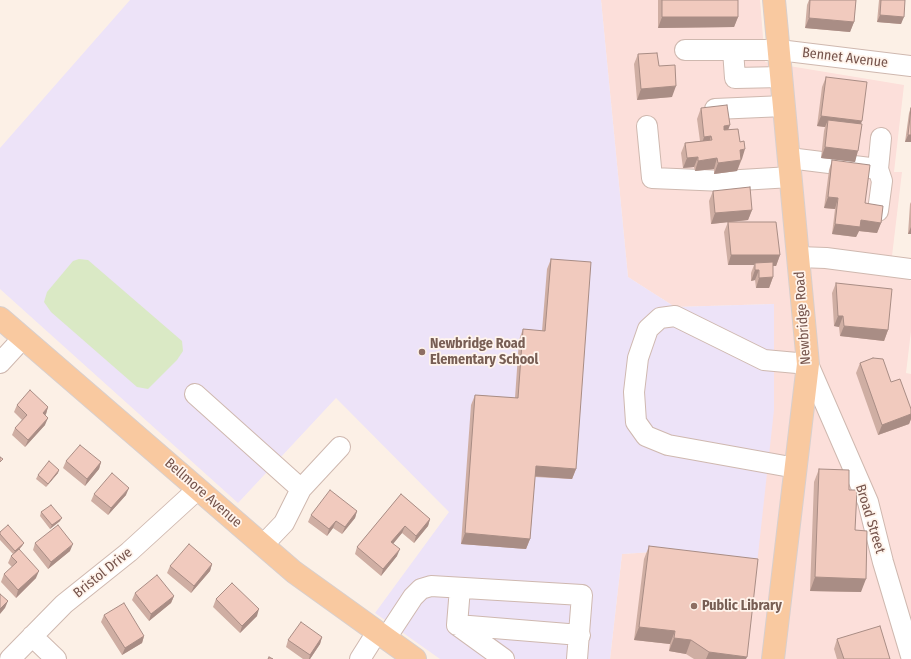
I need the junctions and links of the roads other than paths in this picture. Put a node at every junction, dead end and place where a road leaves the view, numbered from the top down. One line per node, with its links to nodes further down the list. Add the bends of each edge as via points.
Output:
1 (774, 0): 4 (main road, Newbridge Road)
2 (685, 50): 3 (street, Bennet Avenue)
3 (733, 50): 4 (street, Bennet Avenue); 6 (street, via 735,78)
4 (779, 50): 5 (street, Bennet Avenue); 6 (main road, Newbridge Road)
5 (911, 66)
6 (782, 77): 7 (main road, Newbridge Road)
7 (784, 106): 8 (street); 11 (main road, Newbridge Road)
8 (715, 109)
9 (647, 126): 11 (street, via 652,178 724,182)
10 (881, 138): 12 (street)
11 (790, 168): 12 (street); 14 (main road, Newbridge Road)
12 (878, 169): 13 (street, via 882,181)
13 (878, 211)
14 (798, 257): 15 (street); 19 (main road, Newbridge Road)
15 (911, 269)
16 (0, 318): 17 (main road, Bellmore Avenue)
17 (23, 338): 18 (street); 23 (main road, Bellmore Avenue)
18 (0, 363)
19 (808, 364): 22 (main road, Newbridge Road); 22 (street, via 764,360 675,316 660,318 648,329 638,358 634,392 636,422 646,436 668,445); 31 (street, Broad Street, via 868,502)
20 (194, 394): 24 (street)
21 (340, 447): 24 (street)
22 (796, 468): 38 (main road, Newbridge Road)
23 (198, 489): 25 (main road, Bellmore Avenue); 30 (street, Bristol Drive, via 129,552 64,604)
24 (301, 489): 25 (street, via 284,523)
25 (263, 545): 29 (main road, Bellmore Avenue, via 294,572)
26 (460, 588): 27 (street); 28 (street, via 582,595); 29 (street, via 431,586 421,589)
27 (457, 625): 28 (street); 36 (street)
28 (580, 634): 37 (street)
29 (381, 635): 34 (street); 35 (main road, Bellmore Avenue)
30 (32, 636): 32 (street, Bristol Drive); 33 (street)
31 (911, 656)
32 (10, 659)
33 (56, 659)
34 (360, 659)
35 (415, 659)
36 (504, 659)
37 (577, 659)
38 (773, 659)

